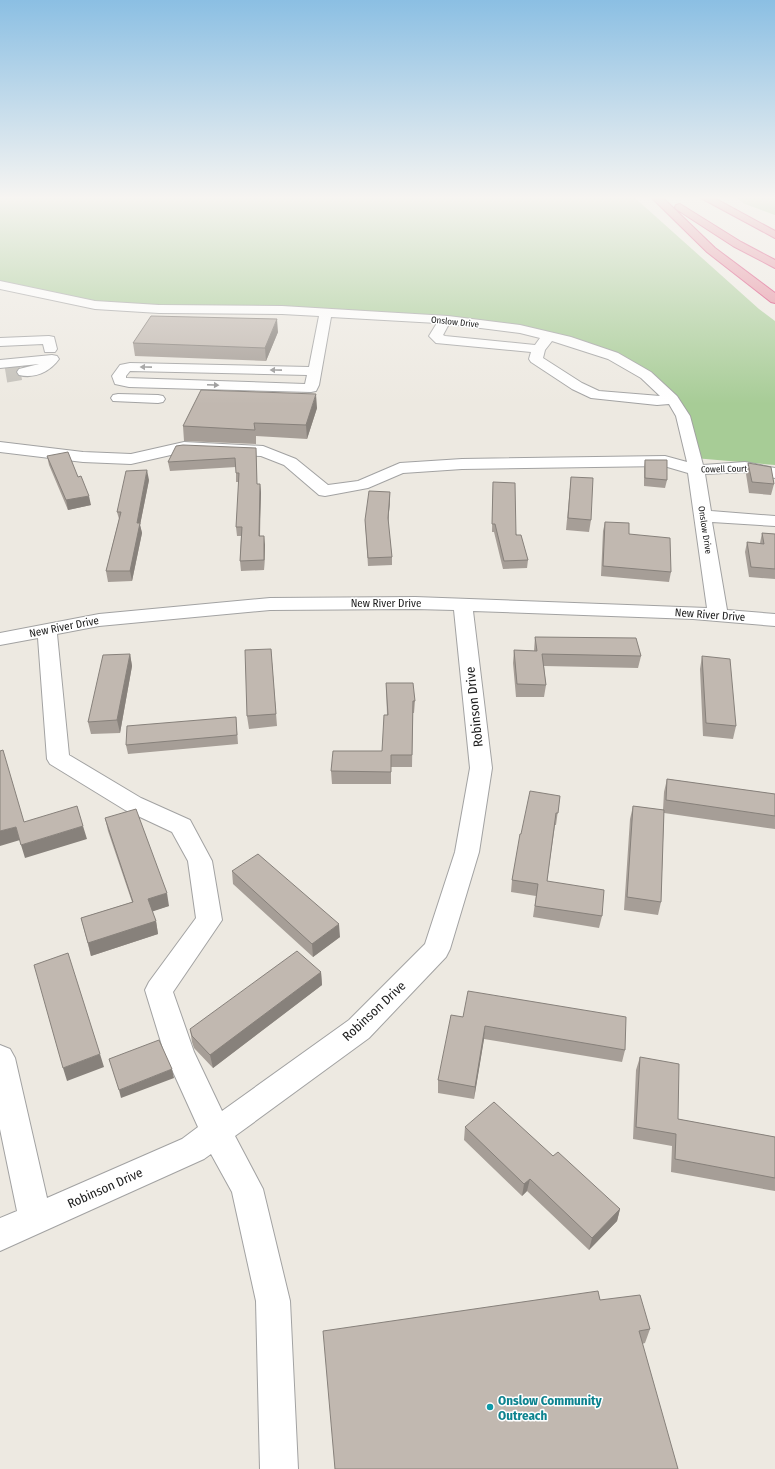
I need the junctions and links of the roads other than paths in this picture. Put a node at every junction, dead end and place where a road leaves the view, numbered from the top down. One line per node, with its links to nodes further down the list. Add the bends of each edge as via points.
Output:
1 (733, 267): 3 (highway)
2 (0, 285): 4 (street, Onslow Drive, via 95,305 159,309)
3 (775, 299)
4 (326, 312): 5 (street, Onslow Drive); 11 (street)
5 (445, 320): 6 (street, Onslow Drive, via 520,329); 8 (street, via 436,336 441,340)
6 (549, 336): 8 (street); 17 (street, Onslow Drive, via 613,356 646,375)
7 (0, 342): 10 (street, via 49,340)
8 (538, 349): 17 (street, via 536,359 577,386 596,395 657,401)
9 (0, 353): 10 (street)
10 (51, 354): 12 (street); 13 (street, via 42,369)
11 (315, 371): 14 (street); 14 (street, one-way to 14, via 130,367 125,368 119,376 120,381 129,383)
12 (2, 372)
13 (24, 372)
14 (311, 388): 18 (street, via 304,398)
15 (118, 398): 16 (street)
16 (173, 399)
17 (672, 399): 20 (street, Onslow Drive, via 683,416)
18 (290, 401)
19 (0, 447): 20 (street, Cowell Court, via 83,457 131,459 184,447 263,451 290,462 325,490 362,485 400,468 423,466 665,461)
20 (696, 470): 21 (street, Cowell Court, via 745,467); 22 (street, Onslow Drive)
21 (775, 473)
22 (703, 516): 23 (street); 25 (street, Onslow Drive)
23 (775, 522)
24 (463, 605): 25 (street, New River Drive, via 693,612); 27 (street, New River Drive, via 270,604 99,620); 30 (street, Robinson Drive, via 481,768 467,852 437,949 359,1029)
25 (718, 615): 26 (street, New River Drive)
26 (775, 620)
27 (47, 630): 28 (street, New River Drive); 30 (street, via 58,759 133,804 181,826 200,861 209,920 159,990 179,1052)
28 (0, 639)
29 (0, 1058): 31 (street)
30 (216, 1132): 31 (street, Robinson Drive, via 193,1149); 33 (street, via 247,1189 273,1301)
31 (35, 1219): 32 (street, Robinson Drive)
32 (0, 1235)
33 (279, 1469)

